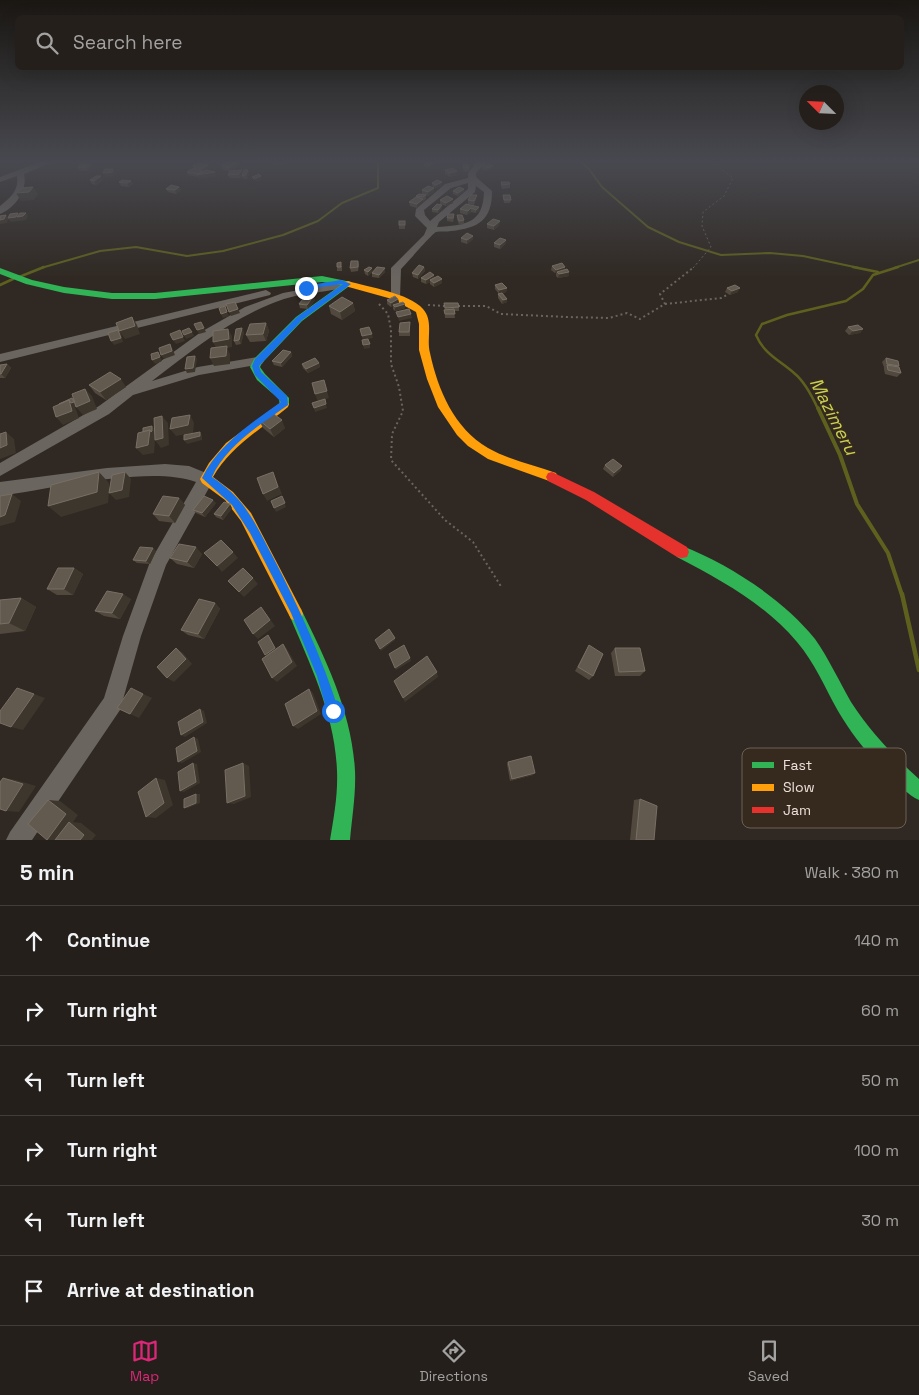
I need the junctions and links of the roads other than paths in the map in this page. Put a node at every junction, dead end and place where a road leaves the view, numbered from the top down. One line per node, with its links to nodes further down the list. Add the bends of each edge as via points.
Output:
1 (13, 199): 5 (street)
2 (433, 199): 6 (street, via 421,209 420,216)
3 (461, 199): 6 (street)
4 (489, 199): 6 (street, via 483,214 469,227)
5 (0, 212)
6 (430, 229): 9 (street, via 428,236 396,269)
7 (0, 271): 8 (street, via 64,290 128,297 305,280)
8 (345, 283): 9 (street); 10 (street, via 273,291); 11 (street, via 299,319); 12 (street, via 283,296 249,309 205,335)
9 (396, 297): 16 (street, via 412,304 423,317 422,341 429,369 446,412 462,435 501,460 560,481 600,501 763,599 809,645 854,722)
10 (0, 358)
11 (258, 361): 12 (street, via 198,371); 14 (street, via 255,366 258,373 286,403 251,427 223,454)
12 (124, 396): 13 (street)
13 (0, 470)
14 (206, 478): 15 (street, via 182,471 135,472); 19 (street, via 159,562 132,636 113,703); 20 (street, via 236,503 254,530 322,676 345,759 346,786)
15 (0, 489)
16 (875, 748)
17 (906, 779): 18 (street)
18 (919, 791)
19 (18, 840)
20 (340, 840)

